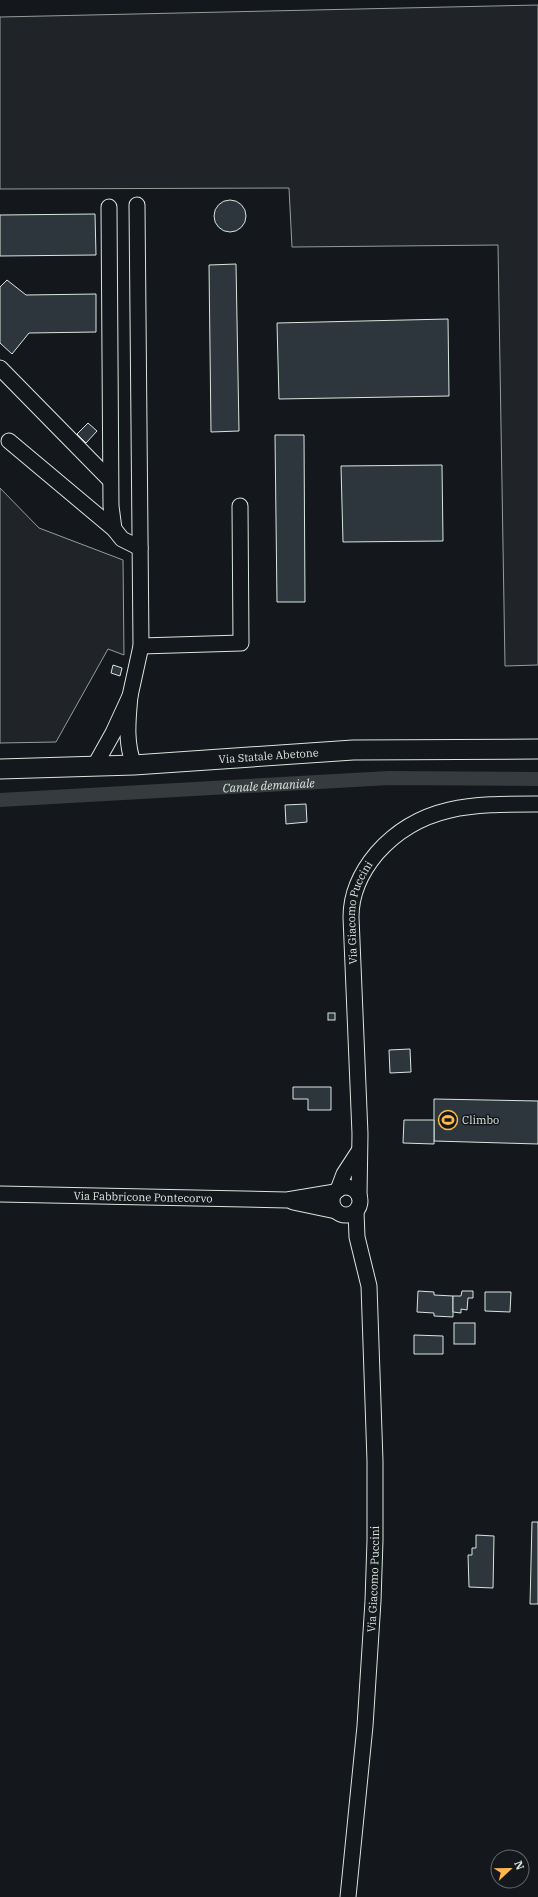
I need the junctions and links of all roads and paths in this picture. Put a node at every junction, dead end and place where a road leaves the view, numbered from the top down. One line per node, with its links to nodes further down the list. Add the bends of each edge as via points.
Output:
1 (137, 204): 8 (street)
2 (109, 207): 5 (street)
3 (0, 368): 5 (street)
4 (9, 441): 7 (street)
5 (110, 480): 7 (street)
6 (240, 506): 9 (street, via 241,643)
7 (114, 529): 8 (street, via 122,539)
8 (140, 548): 9 (street)
9 (141, 646): 10 (street)
10 (130, 696): 12 (street, via 127,728 129,752); 13 (street)
11 (538, 749): 12 (main road, Via Statale Abetone, via 353,750)
12 (134, 765): 13 (main road, Via Statale Abetone)
13 (94, 767): 14 (main road, Via Statale Abetone)
14 (0, 769)
15 (538, 804): 16 (street, Via Giacomo Puccini, via 465,807 430,814 391,839 364,871 353,895 351,917)
16 (359, 1150): 17 (street); 19 (street, Via Giacomo Puccini)
17 (337, 1191): 19 (street, via 350,1188); 20 (street, Via Fabbricone Pontecorvo); 21 (street, via 332,1199)
18 (0, 1194): 20 (street, Via Fabbricone Pontecorvo)
19 (359, 1196): 22 (street, via 360,1204)
20 (287, 1200): 21 (street, Via Fabbricone Pontecorvo)
21 (337, 1212): 22 (street, via 345,1215); 23 (street, Via Giacomo Puccini)
22 (356, 1212): 23 (street, Via Giacomo Puccini, via 357,1237)
23 (363, 1261): 24 (street, Via Giacomo Puccini, via 369,1286 375,1540 365,1718)
24 (348, 1897)

